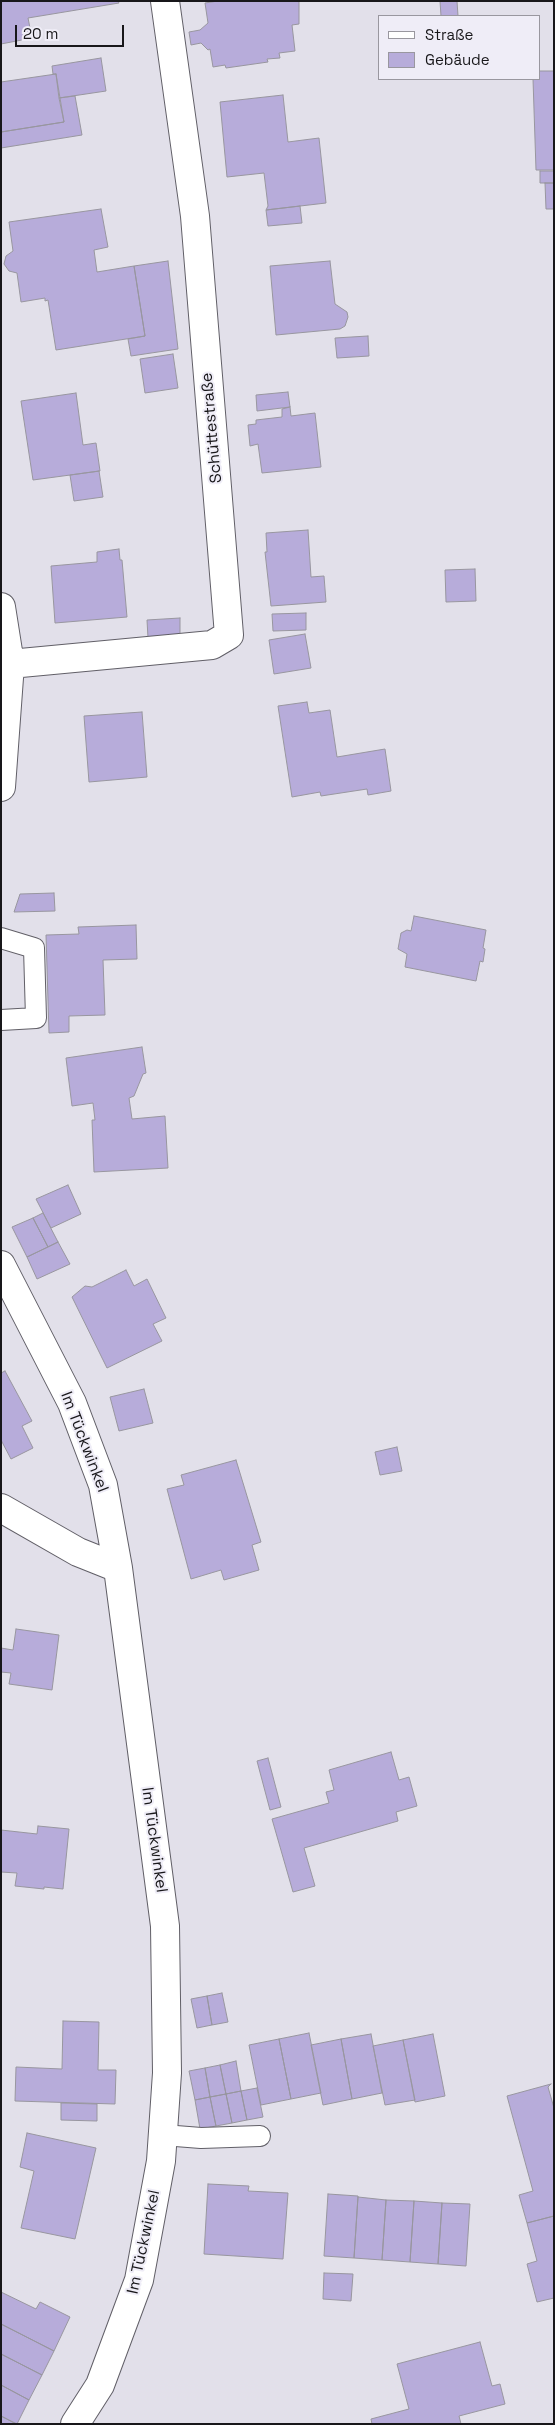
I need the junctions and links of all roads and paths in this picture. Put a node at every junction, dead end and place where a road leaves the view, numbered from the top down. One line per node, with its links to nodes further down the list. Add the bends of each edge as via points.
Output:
1 (165, 1): 3 (street, Schüttestraße, via 195,216 229,635 212,646)
2 (1, 607): 3 (street)
3 (10, 664): 4 (street)
4 (1, 787)
5 (1, 938): 6 (lane, via 34,948 36,1018)
6 (1, 1020)
7 (1, 1265): 9 (street, Im Tückwinkel, via 72,1403 103,1485)
8 (1, 1508): 9 (street, via 78,1552)
9 (118, 1568): 10 (street, Im Tückwinkel, via 165,1926 167,2073)
10 (163, 2135): 11 (lane, via 201,2138); 12 (street, Im Tückwinkel, via 140,2280 100,2385)
11 (260, 2136)
12 (75, 2424)

